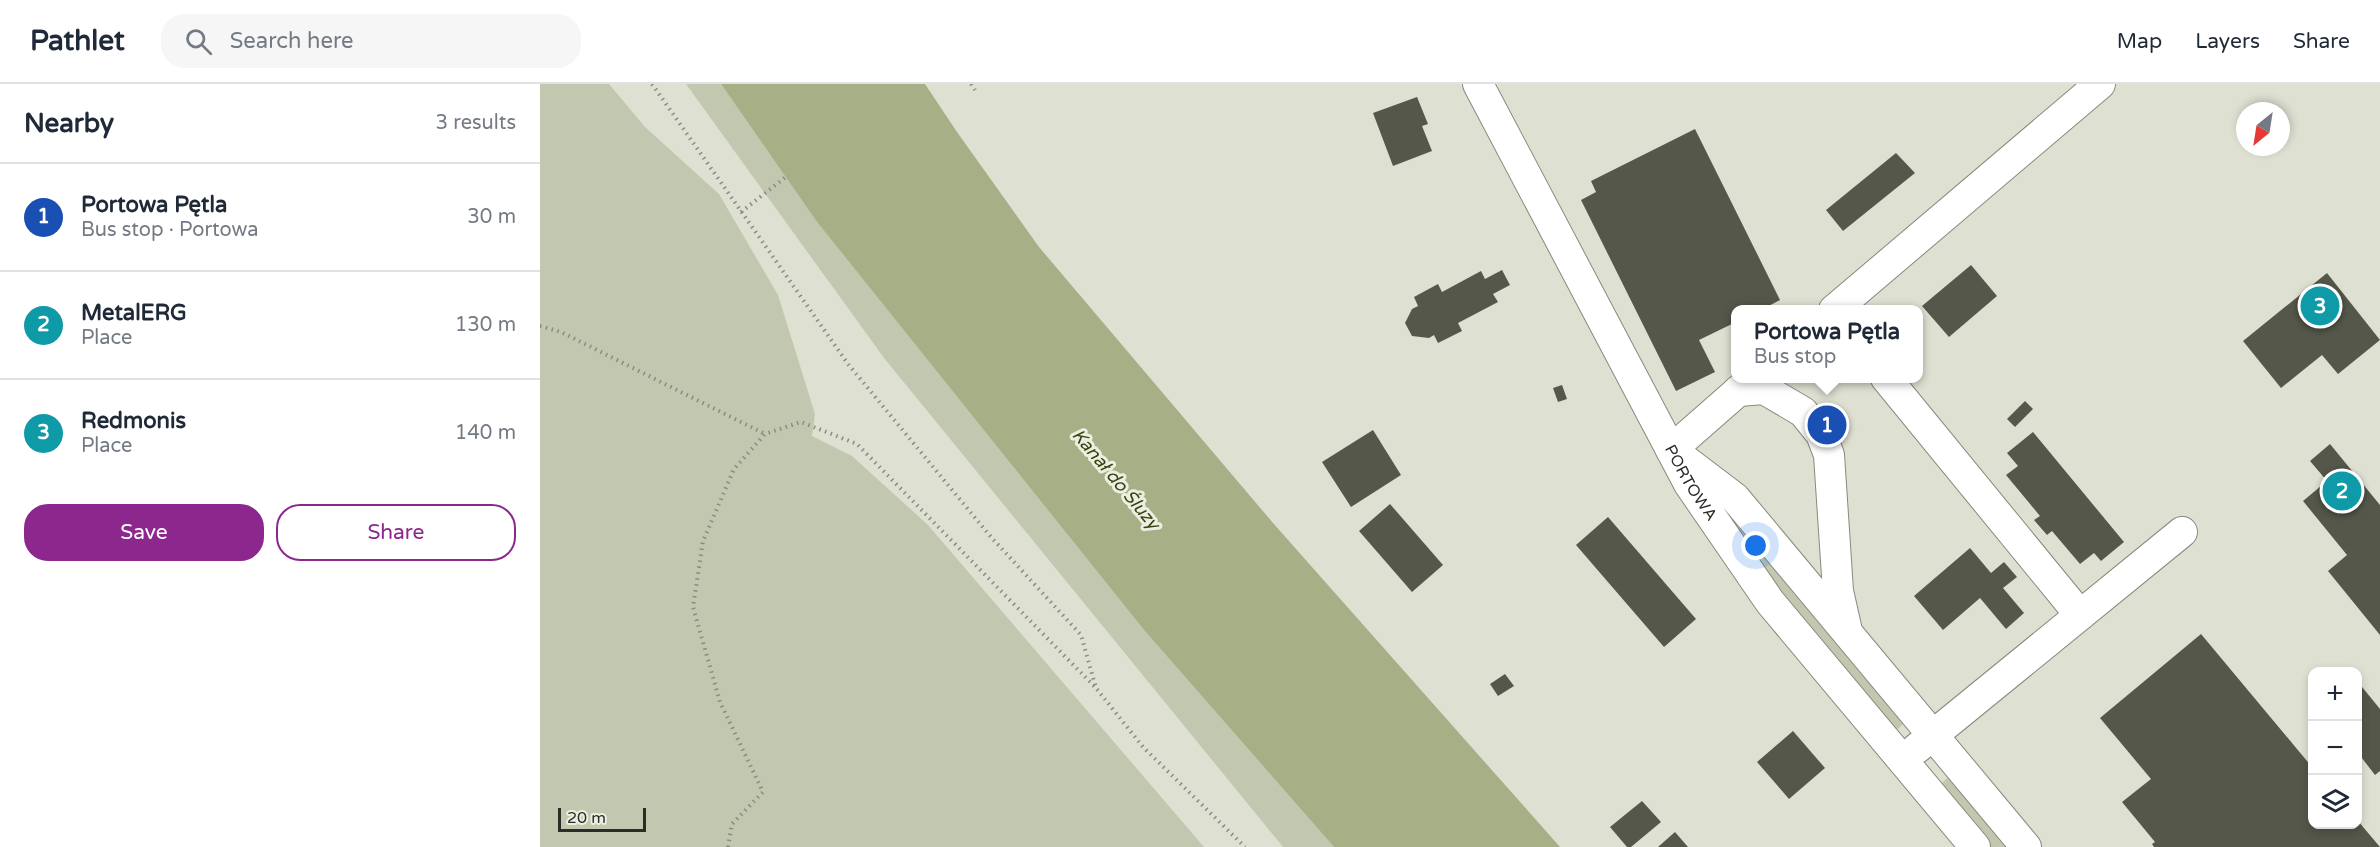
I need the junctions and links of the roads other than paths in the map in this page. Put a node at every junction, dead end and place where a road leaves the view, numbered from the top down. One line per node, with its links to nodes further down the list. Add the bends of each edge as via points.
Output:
1 (1478, 84): 6 (street)
2 (2100, 84): 3 (street)
3 (1839, 305)
4 (1890, 383): 8 (street)
5 (1745, 385): 6 (street); 9 (street, via 1764,389 1803,412 1821,434 1829,455 1838,591)
6 (1671, 450): 9 (street, PORTOWA, via 1735,498); 11 (street, PORTOWA, via 1689,484 1770,602)
7 (2182, 532): 8 (street)
8 (2080, 615): 10 (street)
9 (1849, 637): 10 (street, PORTOWA)
10 (1932, 736): 11 (street); 13 (street, PORTOWA)
11 (1902, 760): 12 (street, PORTOWA)
12 (1975, 847)
13 (2026, 847)

